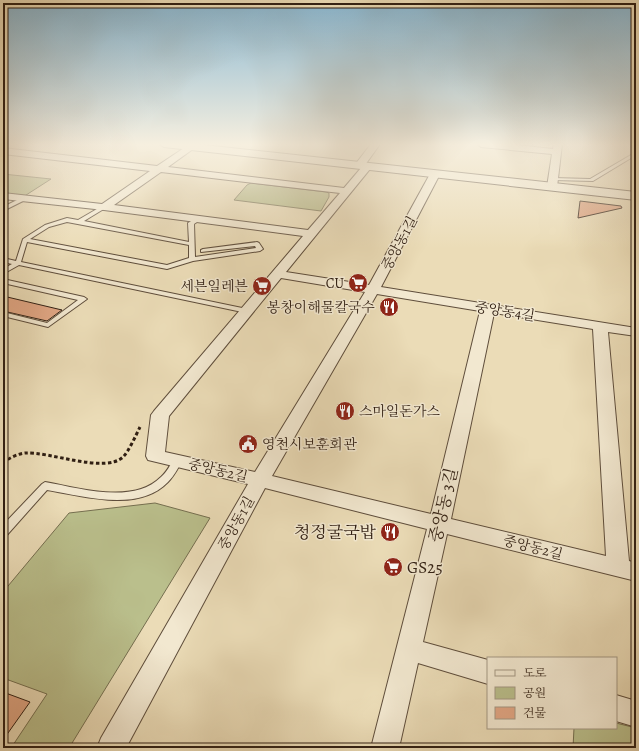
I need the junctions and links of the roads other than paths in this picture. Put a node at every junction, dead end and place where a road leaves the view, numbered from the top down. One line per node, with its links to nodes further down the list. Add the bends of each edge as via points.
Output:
1 (144, 179): 13 (street)
2 (244, 179): 9 (street)
3 (354, 179): 9 (street)
4 (432, 179): 27 (street, 중앙동1길)
5 (501, 179): 8 (street)
6 (553, 179): 8 (street)
7 (593, 179): 8 (lane)
8 (552, 183): 10 (street)
9 (346, 191): 17 (street)
10 (634, 195)
11 (3, 196): 12 (street)
12 (25, 198): 13 (street); 14 (lane)
13 (104, 207): 15 (street); 16 (lane)
14 (3, 209)
15 (198, 219): 17 (street); 19 (lane, via 191,223)
16 (79, 222): 18 (lane, via 67,220 47,226); 19 (lane)
17 (311, 234): 25 (street)
18 (25, 240): 22 (lane, via 167,267); 23 (lane)
19 (190, 244): 22 (lane)
20 (203, 251): 22 (lane, via 257,244 260,250)
21 (3, 260): 23 (lane)
22 (192, 260)
23 (18, 263): 24 (lane); 29 (lane)
24 (3, 272)
25 (278, 274): 27 (street, 중앙동4길); 29 (street)
26 (3, 281): 30 (lane, via 84,298 48,325)
27 (373, 290): 28 (street, 중앙동4길); 34 (street, 중앙동1길)
28 (488, 308): 31 (street, 중앙동4길); 35 (street, 중앙동 3길)
29 (248, 311): 33 (street, 중앙동2길, via 160,415 155,456)
30 (3, 314)
31 (600, 325): 32 (street, 중앙동4길); 37 (street)
32 (636, 332)
33 (177, 461): 34 (street, 중앙동2길); 36 (lane, via 163,481 146,493 132,496 105,496 46,486)
34 (260, 480): 35 (street, 중앙동2길); 43 (street, 중앙동1길)
35 (439, 524): 37 (street, 중앙동2길); 39 (street, 중앙동 3길)
36 (3, 532)
37 (618, 567): 38 (street, 중앙동2길)
38 (636, 572)
39 (409, 649): 40 (street); 44 (street, 중앙동 3길)
40 (487, 672)
41 (617, 708): 42 (street)
42 (636, 714)
43 (111, 748)
44 (385, 748)

